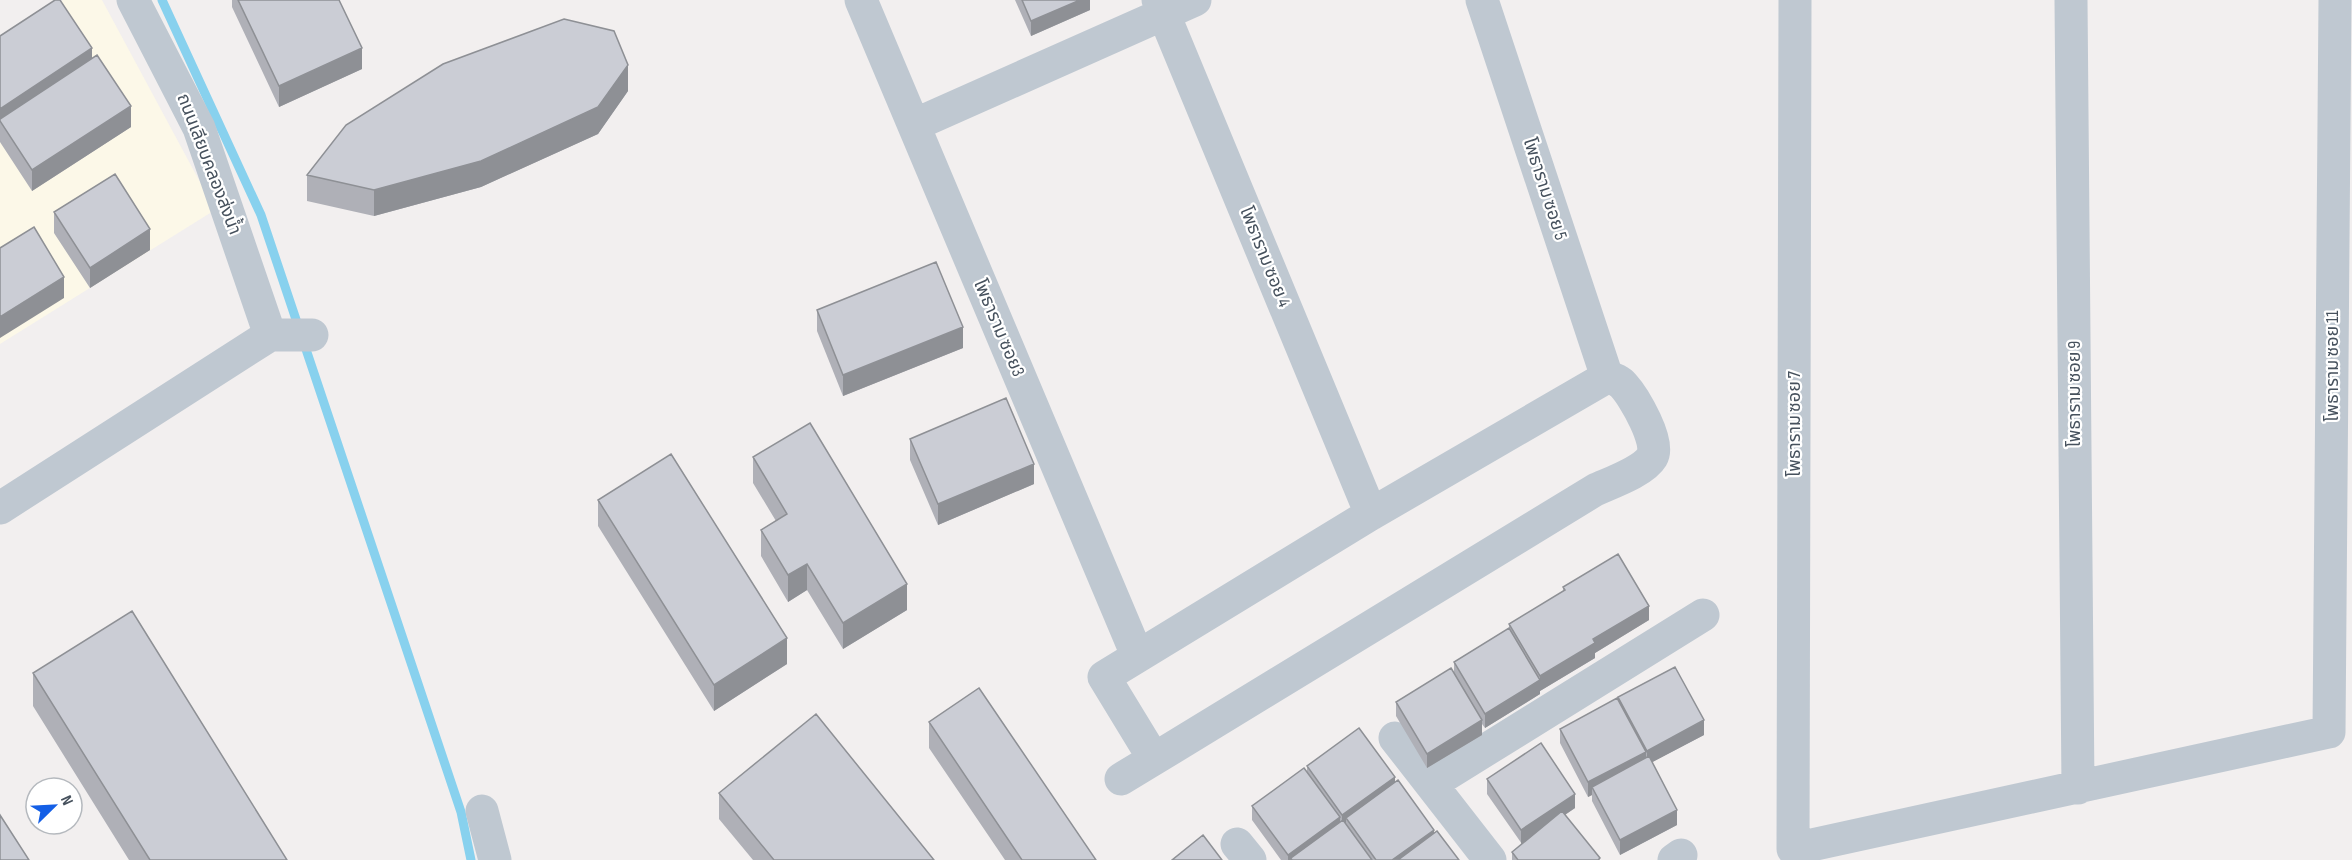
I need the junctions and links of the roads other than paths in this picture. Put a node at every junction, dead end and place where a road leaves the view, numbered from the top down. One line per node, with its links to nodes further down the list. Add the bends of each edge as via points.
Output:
1 (133, 0): 10 (street, ถนนเลียบคลองส่งน้ำ, via 199,128)
2 (861, 0): 9 (street, โพธาราม ซอย3)
3 (1195, 0): 8 (street)
4 (1482, 0): 12 (street, โพธาราม ซอย 5)
5 (1795, 0): 21 (street, โพธาราม ซอย 7, via 1793,849)
6 (2071, 0): 21 (street, โพธาราม ซอย 9)
7 (2335, 0): 21 (street, โพธาราม ซอย 11, via 2329,732)
8 (1161, 7): 9 (street); 14 (street, โพธาราม ซอย 4)
9 (914, 125): 16 (street, โพธาราม ซอย3)
10 (270, 335): 11 (street); 13 (street)
11 (312, 335)
12 (1607, 377): 14 (street); 18 (street, via 1624,386 1653,435 1652,457 1641,467 1595,490)
13 (0, 508)
14 (1371, 514): 16 (street)
15 (1703, 615): 20 (street)
16 (1137, 655): 18 (street, via 1104,677)
17 (1395, 738): 20 (street)
18 (1154, 759): 19 (street)
19 (1121, 779)
20 (1431, 784): 24 (street)
21 (2078, 788)
22 (482, 811): 23 (street)
23 (495, 860)
24 (1490, 860)

